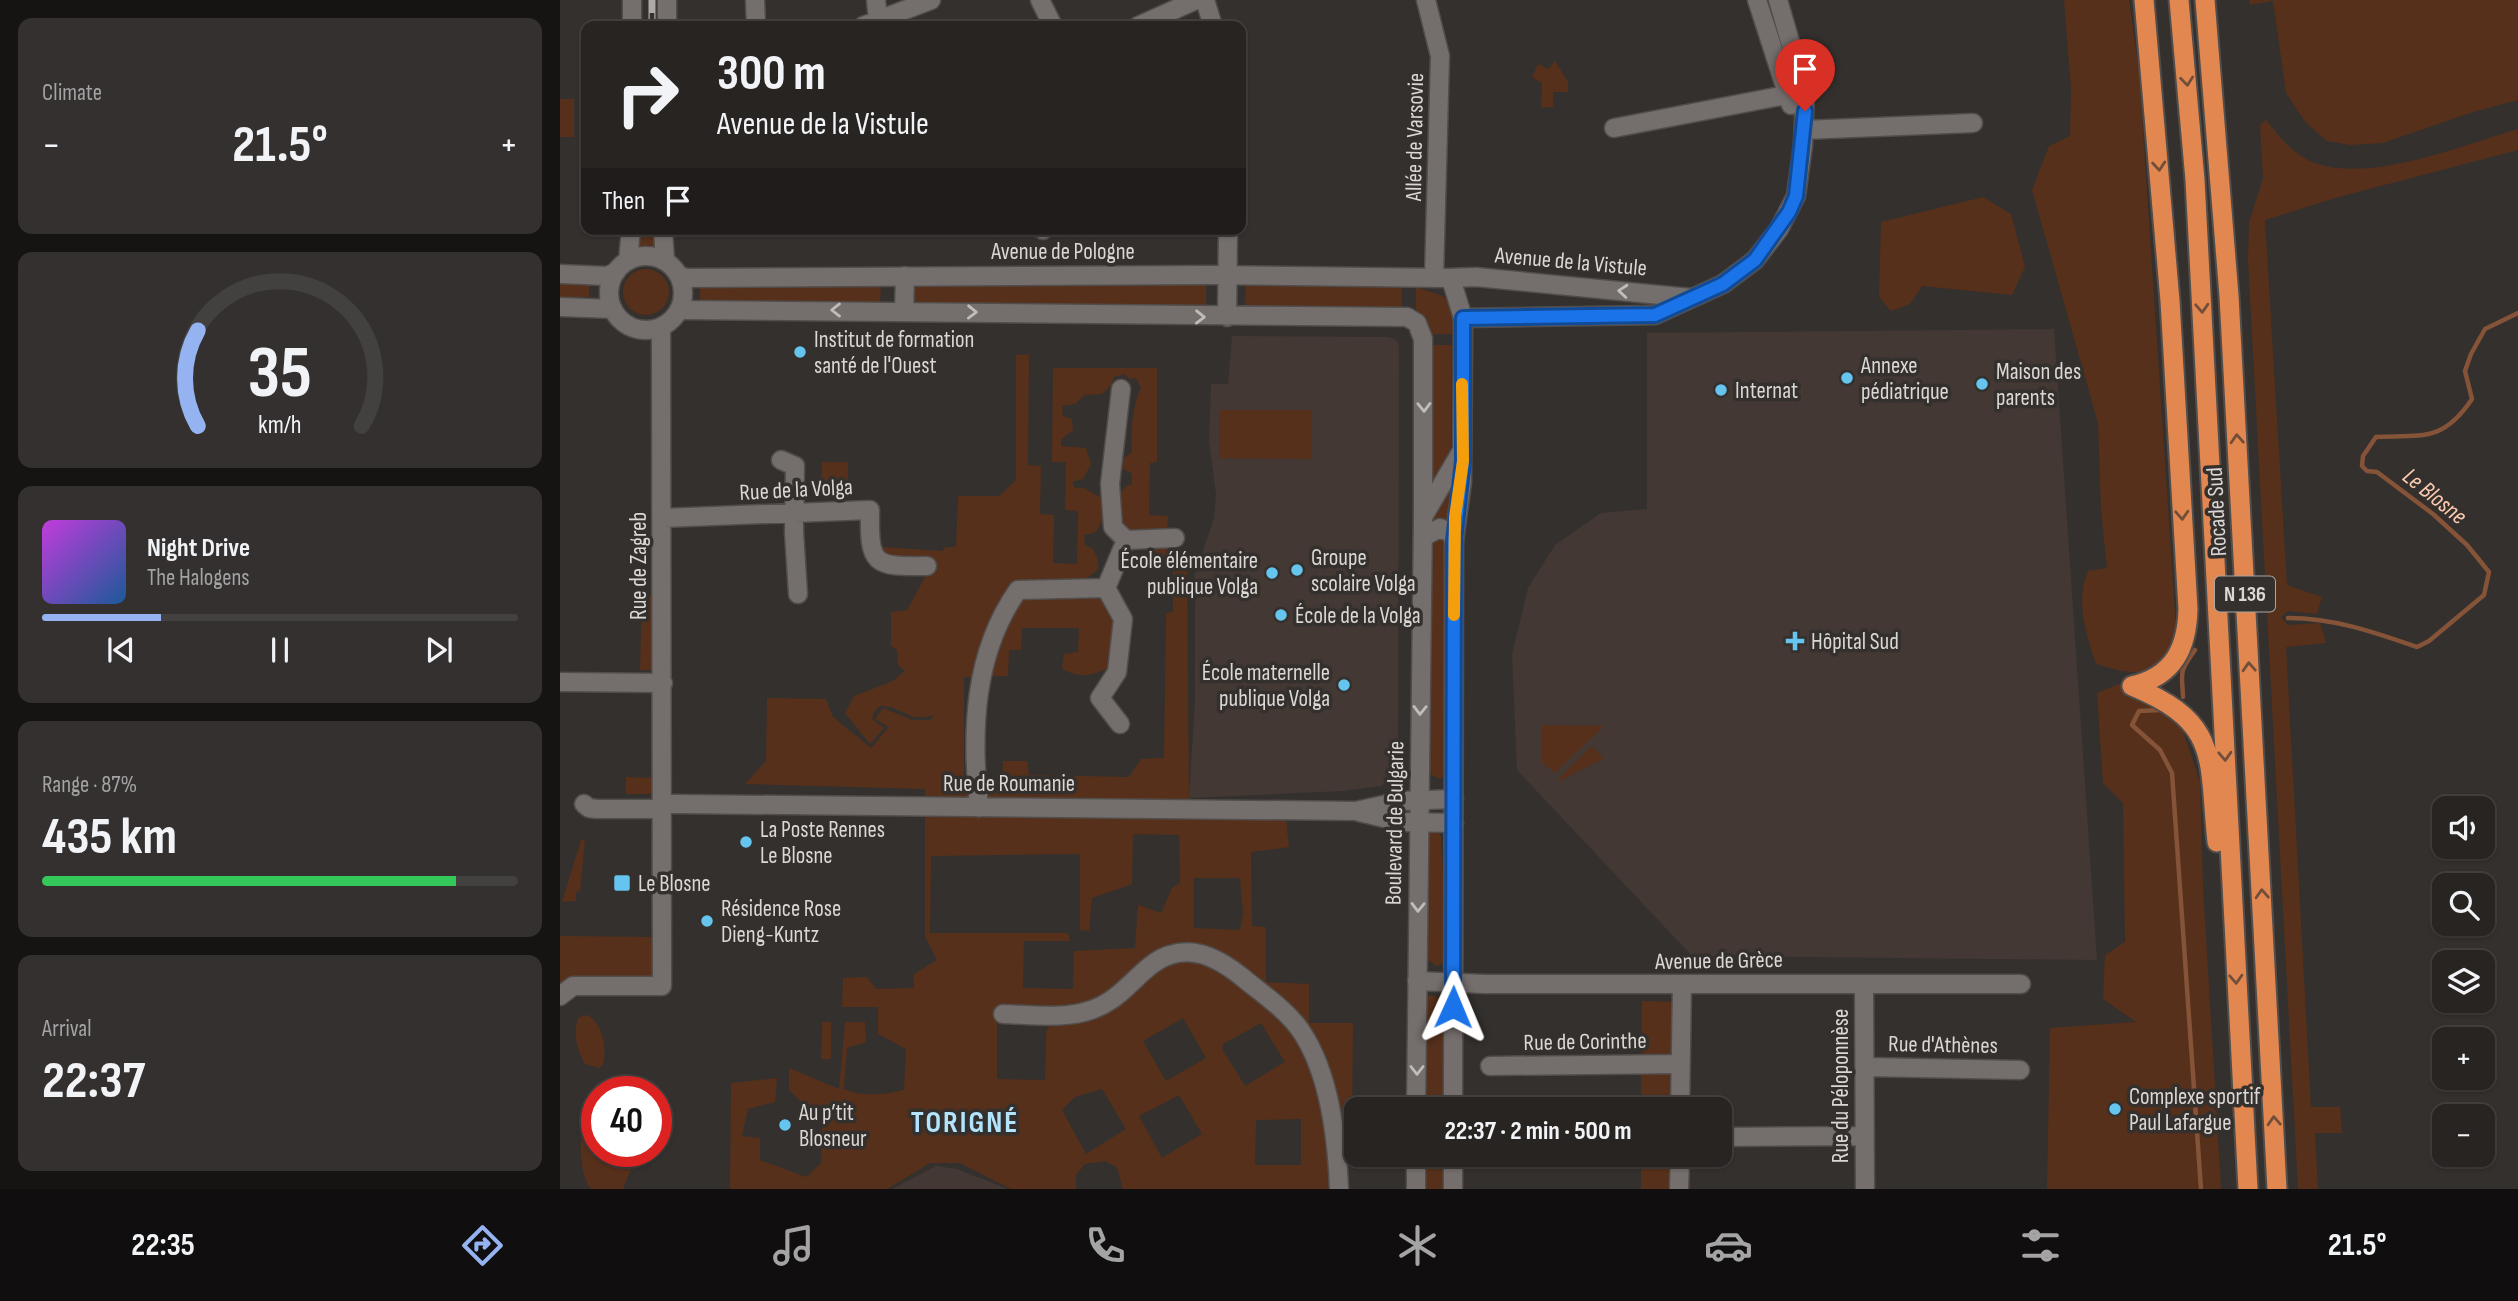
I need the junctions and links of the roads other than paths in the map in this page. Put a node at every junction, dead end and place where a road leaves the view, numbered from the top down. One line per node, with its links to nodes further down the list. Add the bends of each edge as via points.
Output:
1 (632, 0): 15 (street)
2 (667, 0): 16 (street)
3 (755, 0): 17 (street)
4 (876, 0): 18 (street)
5 (931, 0): 19 (street)
6 (1040, 0): 20 (street)
7 (1196, 0): 21 (street)
8 (1205, 0): 22 (street)
9 (1426, 0): 36 (street, Allée de Varsovie, via 1440,56)
10 (1757, 0): 23 (street)
11 (1778, 0): 26 (street, via 1805,93)
12 (2144, 0): 68 (highway, one-way to 68, via 2170,301 2188,609 2185,641 2177,660 2155,678 2132,685 2176,707 2199,731 2210,769 2217,843)
13 (2179, 0): 68 (highway, Rocade Sud / N 136, one-way to 68, via 2196,207)
14 (2205, 0): 94 (highway, Rocade Sud / N 136, one-way to 14, via 2230,310)
15 (632, 21)
16 (667, 21)
17 (756, 21)
18 (872, 21)
19 (878, 21)
20 (1050, 21)
21 (1149, 21)
22 (1211, 21)
23 (1786, 95): 25 (street); 26 (street)
24 (1973, 123): 26 (street)
25 (1614, 128)
26 (1804, 130): 37 (street, via 1796,196 1779,229 1740,273)
27 (630, 235): 31 (street)
28 (663, 235): 30 (street)
29 (1228, 235): 33 (street)
30 (665, 261): 31 (street, via 647,256); 34 (street)
31 (622, 266): 32 (street, via 607,276); 39 (street, via 610,290)
32 (560, 274)
33 (1227, 275): 35 (street, Avenue de Pologne); 36 (street, Avenue de Pologne); 42 (street)
34 (679, 276): 35 (street, Avenue de Pologne); 40 (street, via 683,293)
35 (905, 276): 41 (street)
36 (1441, 278): 37 (street, Avenue de la Vistule, one-way to 36, via 1475,277); 43 (street, via 1455,287)
37 (1691, 298): 43 (street, via 1667,312 1647,316)
38 (560, 307): 39 (street)
39 (613, 309): 44 (street, via 635,328)
40 (679, 310): 41 (street, one-way to 40); 44 (street)
41 (904, 311): 42 (street, one-way to 42)
42 (1227, 317): 49 (street, Boulevard de Bulgarie, one-way to 49, via 1407,317 1417,323 1423,339)
43 (1463, 318): 46 (street)
44 (661, 327): 50 (street, Rue de Zagreb)
45 (1121, 389): 53 (street, via 1110,484 1113,527)
46 (1461, 452): 49 (street); 54 (street)
47 (781, 460): 48 (street, via 795,466)
48 (795, 514): 50 (street, Rue de la Volga); 55 (street, Rue de la Volga, via 870,510 873,554 881,563); 57 (street)
49 (1423, 517): 51 (street, Boulevard de Bulgarie)
50 (663, 518): 59 (street, Rue de Zagreb)
51 (1423, 537): 54 (street, via 1440,528 1451,533); 62 (street, Boulevard de Bulgarie, one-way to 62)
52 (1175, 538): 53 (street)
53 (1126, 540): 56 (street)
54 (1454, 541): 61 (street)
55 (927, 566)
56 (1106, 588): 60 (street, via 1124,619 1117,672 1100,698); 64 (street, via 1018,590 982,667 975,764)
57 (798, 594)
58 (560, 682): 59 (street)
59 (663, 683): 63 (street, Rue de Zagreb)
60 (1120, 724)
61 (1454, 799): 62 (street, Rue de Roumanie); 67 (street)
62 (1419, 800): 65 (street, Rue de Roumanie); 66 (street, Boulevard de Bulgarie)
63 (662, 804): 64 (street, Rue de Roumanie); 74 (street, Rue de Zagreb, via 662,986 573,986)
64 (979, 808): 65 (street, Rue de Roumanie)
65 (1356, 811): 66 (street, Rue de Roumanie)
66 (1419, 823): 67 (street, Rue de Roumanie); 69 (street, Boulevard de Bulgarie, one-way to 69)
67 (1454, 823): 70 (street)
68 (2231, 887): 93 (highway, Rocade Sud / N 136, one-way to 93)
69 (1417, 981): 70 (street, Avenue de Grèce); 80 (street, Boulevard de Bulgarie, one-way to 80)
70 (1454, 983): 71 (street, Avenue de Grèce); 81 (street)
71 (1682, 984): 72 (street, Avenue de Grèce); 76 (street)
72 (1864, 984): 73 (street, Avenue de Grèce); 78 (street, Rue du Péloponnèse)
73 (2021, 984)
74 (560, 996)
75 (1003, 1014): 88 (street, via 1091,1011 1168,955 1210,956 1231,968 1301,1031 1327,1090 1338,1149)
76 (1680, 1064): 77 (street, Rue de Corinthe); 82 (street)
77 (1490, 1066)
78 (1866, 1067): 79 (street, Rue d'Athènes); 83 (street, Rue du Péloponnèse)
79 (2020, 1070)
80 (1416, 1097)
81 (1453, 1097)
82 (1680, 1097)
83 (1865, 1136): 84 (street); 92 (street, Rue du Péloponnèse)
84 (1732, 1137)
85 (1416, 1167): 89 (street)
86 (1453, 1167): 90 (street)
87 (1680, 1167): 91 (street)
88 (1339, 1189)
89 (1416, 1189)
90 (1453, 1189)
91 (1679, 1189)
92 (1865, 1189)
93 (2248, 1189)
94 (2277, 1189)

